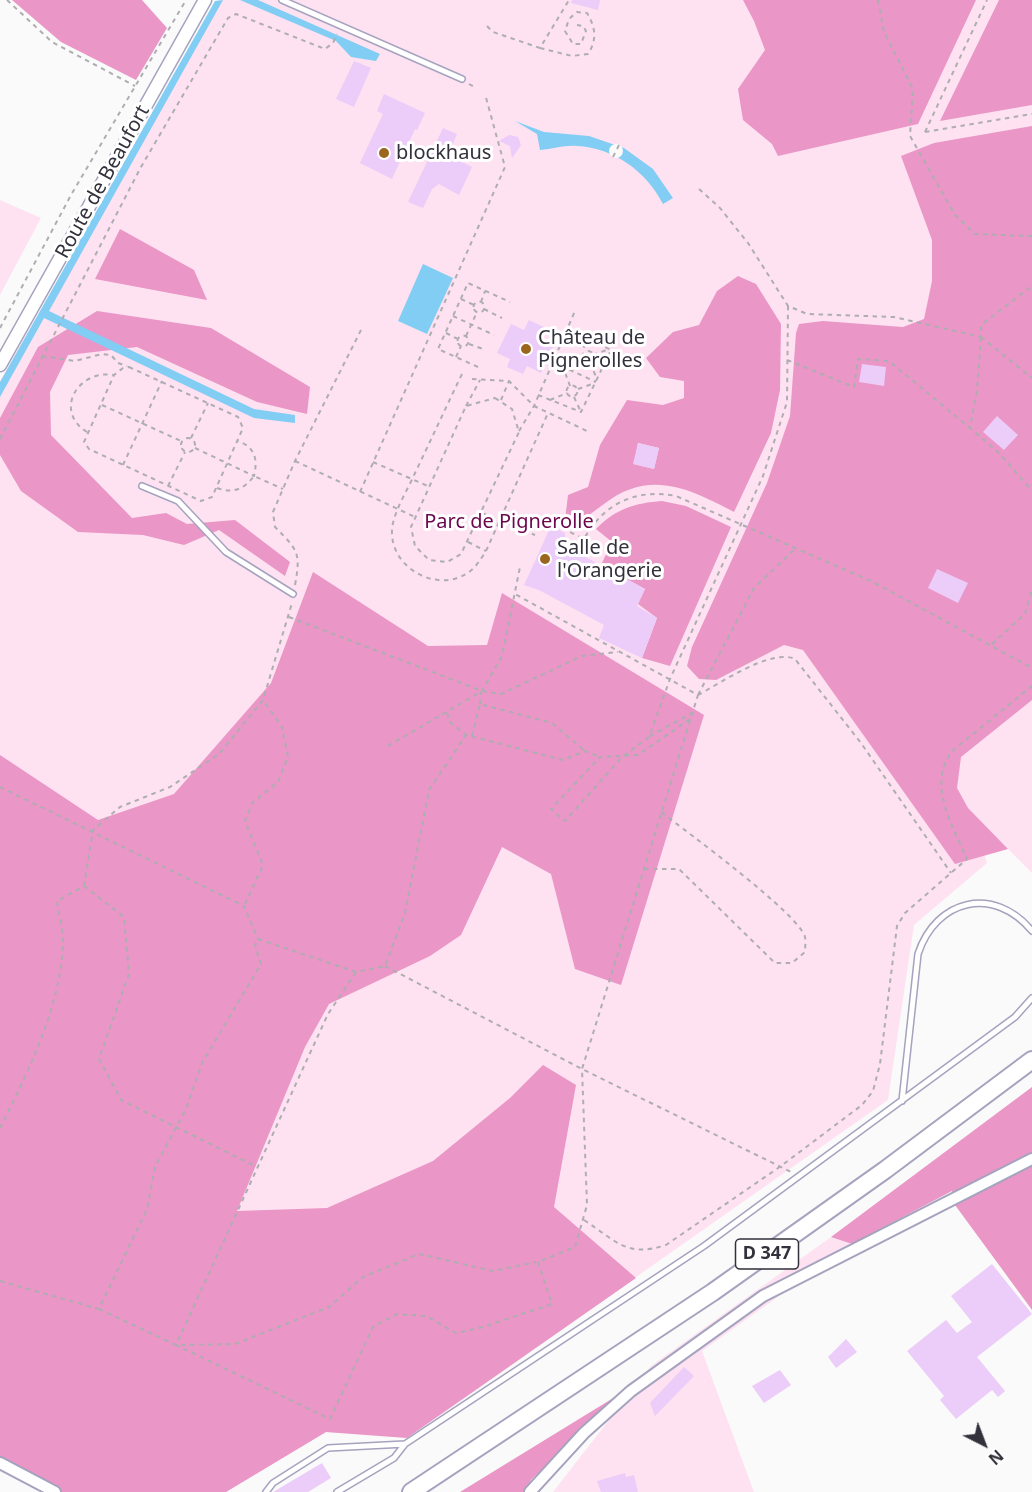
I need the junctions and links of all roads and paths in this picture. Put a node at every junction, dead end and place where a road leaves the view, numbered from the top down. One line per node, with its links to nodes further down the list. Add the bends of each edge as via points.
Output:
1 (7, 0): 13 (path, via 52,42)
2 (186, 0): 13 (path)
3 (206, 0): 54 (street, Route de Beaufort)
4 (282, 0): 12 (lane)
5 (569, 0): 11 (path)
6 (878, 0): 19 (path, via 884,32 913,89 910,136 955,215 975,234)
7 (987, 0): 15 (path, via 925,132)
8 (577, 25): 11 (path, via 586,31 581,44 573,44 565,31 569,19 577,12 587,13 595,33 588,54 572,56)
9 (487, 26): 11 (path, via 493,32)
10 (338, 32): 48 (path, via 325,49 236,14 228,18 141,167)
11 (540, 48)
12 (462, 79)
13 (135, 86): 33 (path)
14 (484, 94): 91 (path, via 505,167)
15 (1032, 114)
16 (619, 145): 17 (path)
17 (613, 157)
18 (699, 189): 26 (path, via 748,243)
19 (1032, 236)
20 (1032, 286): 40 (path, via 981,325)
21 (485, 291): 22 (path, via 468,283); 23 (path); 24 (path)
22 (461, 299): 25 (path); 30 (path)
23 (481, 302): 25 (path); 27 (path)
24 (510, 302)
25 (474, 305): 29 (path)
26 (788, 306): 40 (path, via 807,314 894,317); 51 (path)
27 (484, 309): 29 (path); 31 (path)
28 (575, 311): 34 (path)
29 (477, 312): 32 (path)
30 (453, 316): 32 (path); 36 (path)
31 (502, 318)
32 (471, 324): 37 (path); 39 (path)
33 (0, 328)
34 (568, 329): 38 (path); 52 (path)
35 (361, 330): 90 (path)
36 (446, 333): 41 (path); 49 (path, via 438,349)
37 (494, 335)
38 (580, 335): 44 (path); 46 (path)
39 (466, 336): 41 (path); 42 (path)
40 (981, 337): 60 (path); 80 (path)
41 (458, 339): 43 (path)
42 (469, 343): 43 (path); 45 (path)
43 (461, 346): 49 (path)
44 (609, 349): 47 (path); 65 (path)
45 (486, 350)
46 (586, 352): 47 (path); 50 (path)
47 (593, 355): 53 (path)
48 (42, 356): 57 (path, via 75,361 111,355); 85 (path)
49 (456, 357): 55 (path)
50 (582, 359): 53 (path); 56 (path)
51 (788, 360): 80 (path, via 854,387 858,359 889,362); 108 (path, via 787,402 763,476)
52 (553, 362): 56 (path); 69 (path)
53 (590, 363): 65 (path)
54 (0, 365)
55 (478, 367)
56 (563, 367): 65 (path); 66 (path)
57 (129, 368): 59 (path); 63 (path)
58 (462, 374): 95 (path)
59 (114, 375): 74 (path); 82 (path, via 88,377 76,389 71,410 77,423)
60 (1032, 378)
61 (472, 379): 62 (path)
62 (480, 380): 64 (path); 75 (path)
63 (162, 381): 73 (path); 79 (path)
64 (510, 381): 71 (path); 76 (path)
65 (596, 381): 67 (path); 77 (path)
66 (570, 386): 67 (path); 68 (path)
67 (578, 389): 70 (path)
68 (567, 393): 70 (path); 72 (path)
69 (538, 395): 72 (path); 76 (path)
70 (574, 396): 77 (path)
71 (501, 400): 75 (path, via 486,399); 83 (path, via 512,409)
72 (550, 400): 77 (path)
73 (208, 403): 84 (path); 87 (path, via 238,417 243,428)
74 (101, 404): 79 (path); 82 (path)
75 (466, 406): 99 (path)
76 (534, 406): 78 (path); 83 (path)
77 (581, 412)
78 (548, 413): 81 (path); 106 (path)
79 (142, 423): 86 (path); 93 (path)
80 (970, 428): 101 (path)
81 (587, 431)
82 (88, 432): 93 (path, via 84,442 89,449)
83 (519, 432): 104 (path)
84 (191, 438): 86 (path); 88 (path)
85 (0, 439)
86 (181, 441): 89 (path)
87 (238, 441): 92 (path); 94 (path, via 254,452)
88 (195, 448): 89 (path); 92 (path)
89 (185, 452): 97 (path)
90 (295, 461): 100 (path); 102 (path)
91 (373, 462): 95 (path); 102 (path)
92 (228, 463): 94 (path); 98 (path)
93 (123, 465): 97 (path)
94 (254, 476): 98 (path, via 238,490); 100 (path)
95 (412, 480): 99 (path); 103 (path)
96 (142, 486): 115 (lane, via 178,501 226,552)
97 (168, 486): 98 (path, via 201,501 212,497)
98 (216, 487)
99 (430, 487): 105 (path)
100 (283, 489): 115 (path, via 273,512 275,527 293,544 300,558)
101 (1032, 490)
102 (360, 492): 103 (path)
103 (398, 510): 105 (path); 112 (path, via 393,525 395,547 416,574 440,581 453,579 468,573)
104 (482, 513): 106 (path); 110 (path)
105 (415, 517): 110 (path, via 411,537 421,555 429,560 455,558)
106 (500, 520): 109 (path); 112 (path)
107 (546, 520): 108 (path, via 584,539 596,520 613,506 633,496 654,494 676,496)
108 (740, 523): 111 (path); 121 (path)
109 (535, 535)
110 (468, 542): 112 (path)
111 (796, 548): 118 (path, via 873,582); 124 (path, via 754,588)
112 (486, 551)
113 (520, 567): 116 (path)
114 (1032, 589): 118 (path, via 1025,614)
115 (293, 594): 117 (path)
116 (515, 594): 119 (path); 123 (path, via 502,656)
117 (289, 617): 123 (path); 125 (path)
118 (992, 644): 120 (path)
119 (620, 651): 121 (path); 123 (path, via 582,656 501,694)
120 (1032, 668)
121 (670, 679): 124 (path); 132 (path)
122 (1032, 686): 141 (path, via 952,752 942,765 941,798 967,859)
123 (482, 691): 126 (path); 127 (path)
124 (698, 695): 128 (path); 141 (path, via 771,657 795,659 861,743)
125 (263, 700): 139 (path, via 219,754 170,787 120,807); 143 (path, via 282,728 288,757 278,782 252,803 245,821 262,865)
126 (480, 704): 131 (path); 134 (path, via 552,723)
127 (446, 712): 130 (path, via 450,722); 133 (path)
128 (692, 713): 129 (path); 132 (path)
129 (690, 719): 136 (path, via 638,755); 138 (path)
130 (466, 735): 131 (path); 146 (path, via 429,790 405,913)
131 (472, 737): 134 (path, via 563,760)
132 (649, 737): 136 (path)
133 (388, 746)
134 (585, 751): 135 (path)
135 (600, 757): 136 (path); 136 (path, via 551,810 565,821)
136 (622, 757)
137 (0, 787): 139 (path)
138 (661, 812): 140 (path); 140 (path, via 741,873 792,919 805,936 805,951 792,963 776,963 679,869)
139 (93, 830): 142 (path); 143 (path)
140 (644, 869): 150 (path)
141 (951, 873): 155 (path, via 897,926 880,1065 873,1091 862,1105)
142 (84, 886): 152 (path, via 57,901 63,945 56,995); 153 (path, via 124,917 129,974 99,1059 121,1100)
143 (244, 906): 145 (path)
144 (1032, 931): 151 (lane, via 1013,913 986,904 958,907 932,926 918,954)
145 (258, 939): 147 (path); 153 (path, via 255,945 261,964 202,1063)
146 (385, 966): 147 (path); 150 (path)
147 (356, 972): 156 (path, via 328,1014)
148 (1032, 998): 151 (lane, via 1015,1017)
149 (1032, 1060): 168 (main road, D 347, via 713,1292)
150 (582, 1069): 155 (path); 158 (path, via 587,1205)
151 (902, 1101): 157 (lane)
152 (0, 1128)
153 (176, 1128): 156 (path); 161 (path, via 155,1167 147,1209)
154 (1032, 1159): 169 (street, via 763,1296 631,1391 584,1433)
155 (781, 1166): 157 (path); 158 (path, via 666,1245 646,1252 628,1249)
156 (258, 1167): 162 (path)
157 (800, 1178): 163 (lane)
158 (583, 1219): 159 (path, via 574,1247)
159 (538, 1262): 162 (path, via 493,1271 419,1254 363,1277 329,1308 235,1344); 162 (path, via 552,1304 456,1333 426,1316 397,1314 373,1327 330,1419)
160 (0, 1281): 161 (path)
161 (99, 1309): 162 (path)
162 (176, 1345)
163 (405, 1444): 166 (lane, via 328,1448 273,1483); 167 (lane, via 394,1458)
164 (0, 1463): 165 (street)
165 (55, 1492)
166 (266, 1492)
167 (337, 1492)
168 (411, 1492)
169 (530, 1492)

